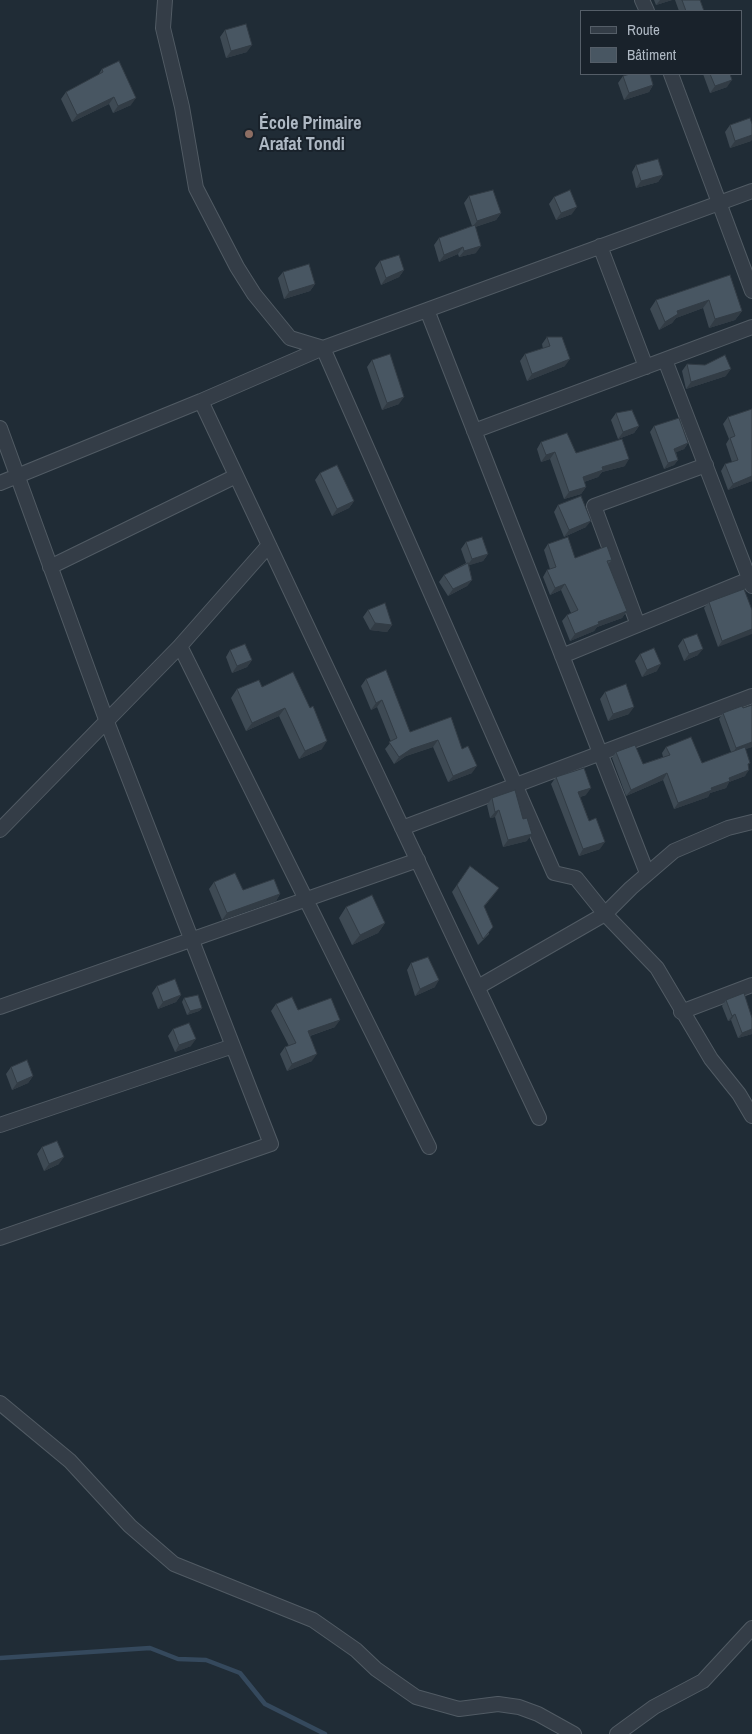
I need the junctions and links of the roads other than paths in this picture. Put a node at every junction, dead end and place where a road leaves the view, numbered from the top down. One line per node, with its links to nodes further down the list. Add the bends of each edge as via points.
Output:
1 (165, 0): 9 (street, via 163,28 182,107 196,188 254,294 290,338)
2 (671, 75): 4 (street)
3 (752, 191): 4 (street)
4 (720, 203): 5 (street); 6 (street)
5 (600, 246): 7 (street); 11 (street)
6 (752, 291)
7 (427, 310): 9 (street); 14 (street)
8 (752, 327): 10 (street)
9 (324, 348): 12 (street); 28 (street)
10 (666, 360): 11 (street); 15 (street)
11 (646, 367): 14 (street)
12 (201, 401): 16 (street); 17 (street)
13 (0, 428): 16 (street)
14 (474, 431): 24 (street)
15 (706, 465): 21 (street); 22 (street, via 594,506)
16 (17, 476): 18 (street); 20 (street)
17 (236, 476): 19 (street); 20 (street)
18 (0, 483)
19 (269, 545): 23 (street); 30 (street)
20 (50, 566): 26 (street)
21 (751, 582): 22 (street)
22 (638, 625): 24 (street)
23 (180, 646): 26 (street); 34 (street)
24 (562, 656): 27 (street)
25 (752, 696): 27 (street)
26 (107, 722): 31 (street); 36 (street)
27 (600, 753): 28 (street); 33 (street)
28 (514, 786): 30 (street); 35 (street, via 554,873 576,878)
29 (752, 822): 33 (street, via 728,828 674,851)
30 (402, 828): 32 (street)
31 (0, 830)
32 (418, 860): 34 (street); 38 (street)
33 (647, 873): 35 (street)
34 (306, 899): 36 (street); 45 (street)
35 (605, 914): 38 (street); 40 (street, via 657,968)
36 (192, 940): 39 (street); 41 (street)
37 (752, 985): 40 (street)
38 (478, 987): 43 (street)
39 (0, 1006)
40 (681, 1012): 42 (street)
41 (233, 1046): 44 (street); 46 (street, via 271,1144)
42 (752, 1116)
43 (540, 1118)
44 (0, 1124)
45 (429, 1147)
46 (0, 1238)
47 (0, 1403): 49 (street, via 70,1462 130,1526 174,1564 313,1620 416,1697 459,1709 498,1704 519,1707)
48 (752, 1628): 50 (street, via 703,1681 654,1706)
49 (574, 1734)
50 (617, 1734)

